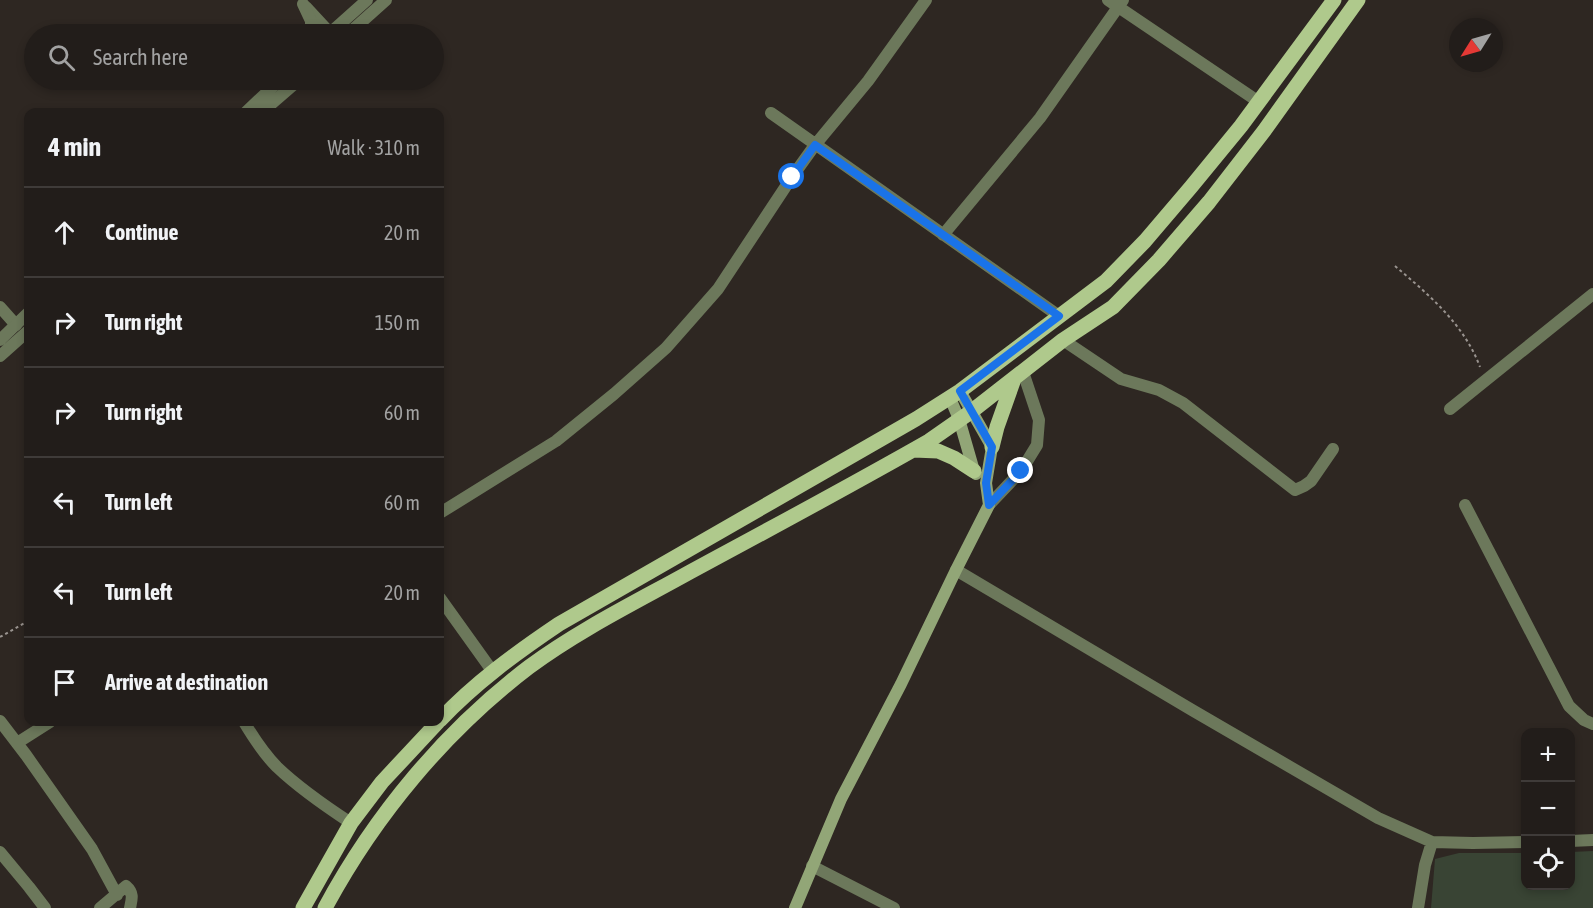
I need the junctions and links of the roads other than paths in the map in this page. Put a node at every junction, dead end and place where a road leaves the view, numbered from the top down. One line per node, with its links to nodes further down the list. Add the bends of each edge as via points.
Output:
1 (367, 0): 10 (street)
2 (386, 0): 11 (street)
3 (926, 0): 18 (street, via 868,81)
4 (1334, 0): 14 (main road)
5 (1358, 0): 27 (main road, via 1264,131 1159,260 1113,307)
6 (301, 2): 8 (street); 9 (street)
7 (1116, 2): 14 (street); 19 (street, via 1040,118)
8 (311, 24)
9 (321, 24)
10 (341, 24)
11 (359, 24)
12 (269, 90): 15 (street)
13 (287, 90): 16 (street)
14 (1259, 102): 22 (main road, via 1145,241 1106,280)
15 (250, 108)
16 (266, 108)
17 (771, 113): 18 (street)
18 (815, 145): 19 (street); 41 (street, via 718,289 666,348 556,441)
19 (943, 235): 22 (street)
20 (1593, 294): 31 (street)
21 (0, 307): 23 (street)
22 (1059, 316): 30 (main road)
23 (24, 331)
24 (24, 332): 26 (street)
25 (24, 333): 28 (street)
26 (0, 340)
27 (1064, 340): 29 (main road); 35 (street, via 1121,379 1159,390 1183,403 1294,490 1311,481)
28 (0, 356)
29 (1018, 376): 32 (main road); 34 (main road); 39 (street, via 1040,420 1037,445 1021,471)
30 (955, 395): 32 (main road); 33 (main road); 44 (main road, via 559,624)
31 (1450, 409)
32 (972, 411): 33 (main road); 34 (main road)
33 (959, 419): 36 (main road); 37 (main road)
34 (992, 447): 38 (main road)
35 (1333, 449)
36 (914, 450): 37 (main road, via 938,451); 64 (main road, via 631,605 529,668 480,709 407,784 358,851)
37 (974, 471): 38 (main road)
38 (986, 483): 39 (main road)
39 (989, 505): 42 (main road)
40 (1466, 505): 47 (street, via 1569,706)
41 (444, 511)
42 (956, 570): 55 (street, via 1378,818); 58 (main road, via 841,799)
43 (444, 604): 44 (street)
44 (493, 672): 45 (main road)
45 (444, 716)
46 (0, 721): 51 (street)
47 (1593, 724)
48 (44, 726): 51 (street)
49 (246, 726): 52 (street, via 276,766)
50 (434, 726): 52 (main road, via 382,782)
51 (17, 743): 59 (street, via 92,849)
52 (351, 823): 63 (main road)
53 (1593, 840): 54 (street)
54 (1575, 841)
55 (1432, 842): 56 (street); 67 (street)
56 (1521, 842)
57 (0, 852): 60 (street)
58 (812, 866): 65 (main road); 66 (street)
59 (117, 895): 61 (street); 62 (street, via 126,886 133,896)
60 (45, 908)
61 (100, 908)
62 (130, 908)
63 (303, 908)
64 (325, 908)
65 (795, 908)
66 (894, 908)
67 (1418, 908)

